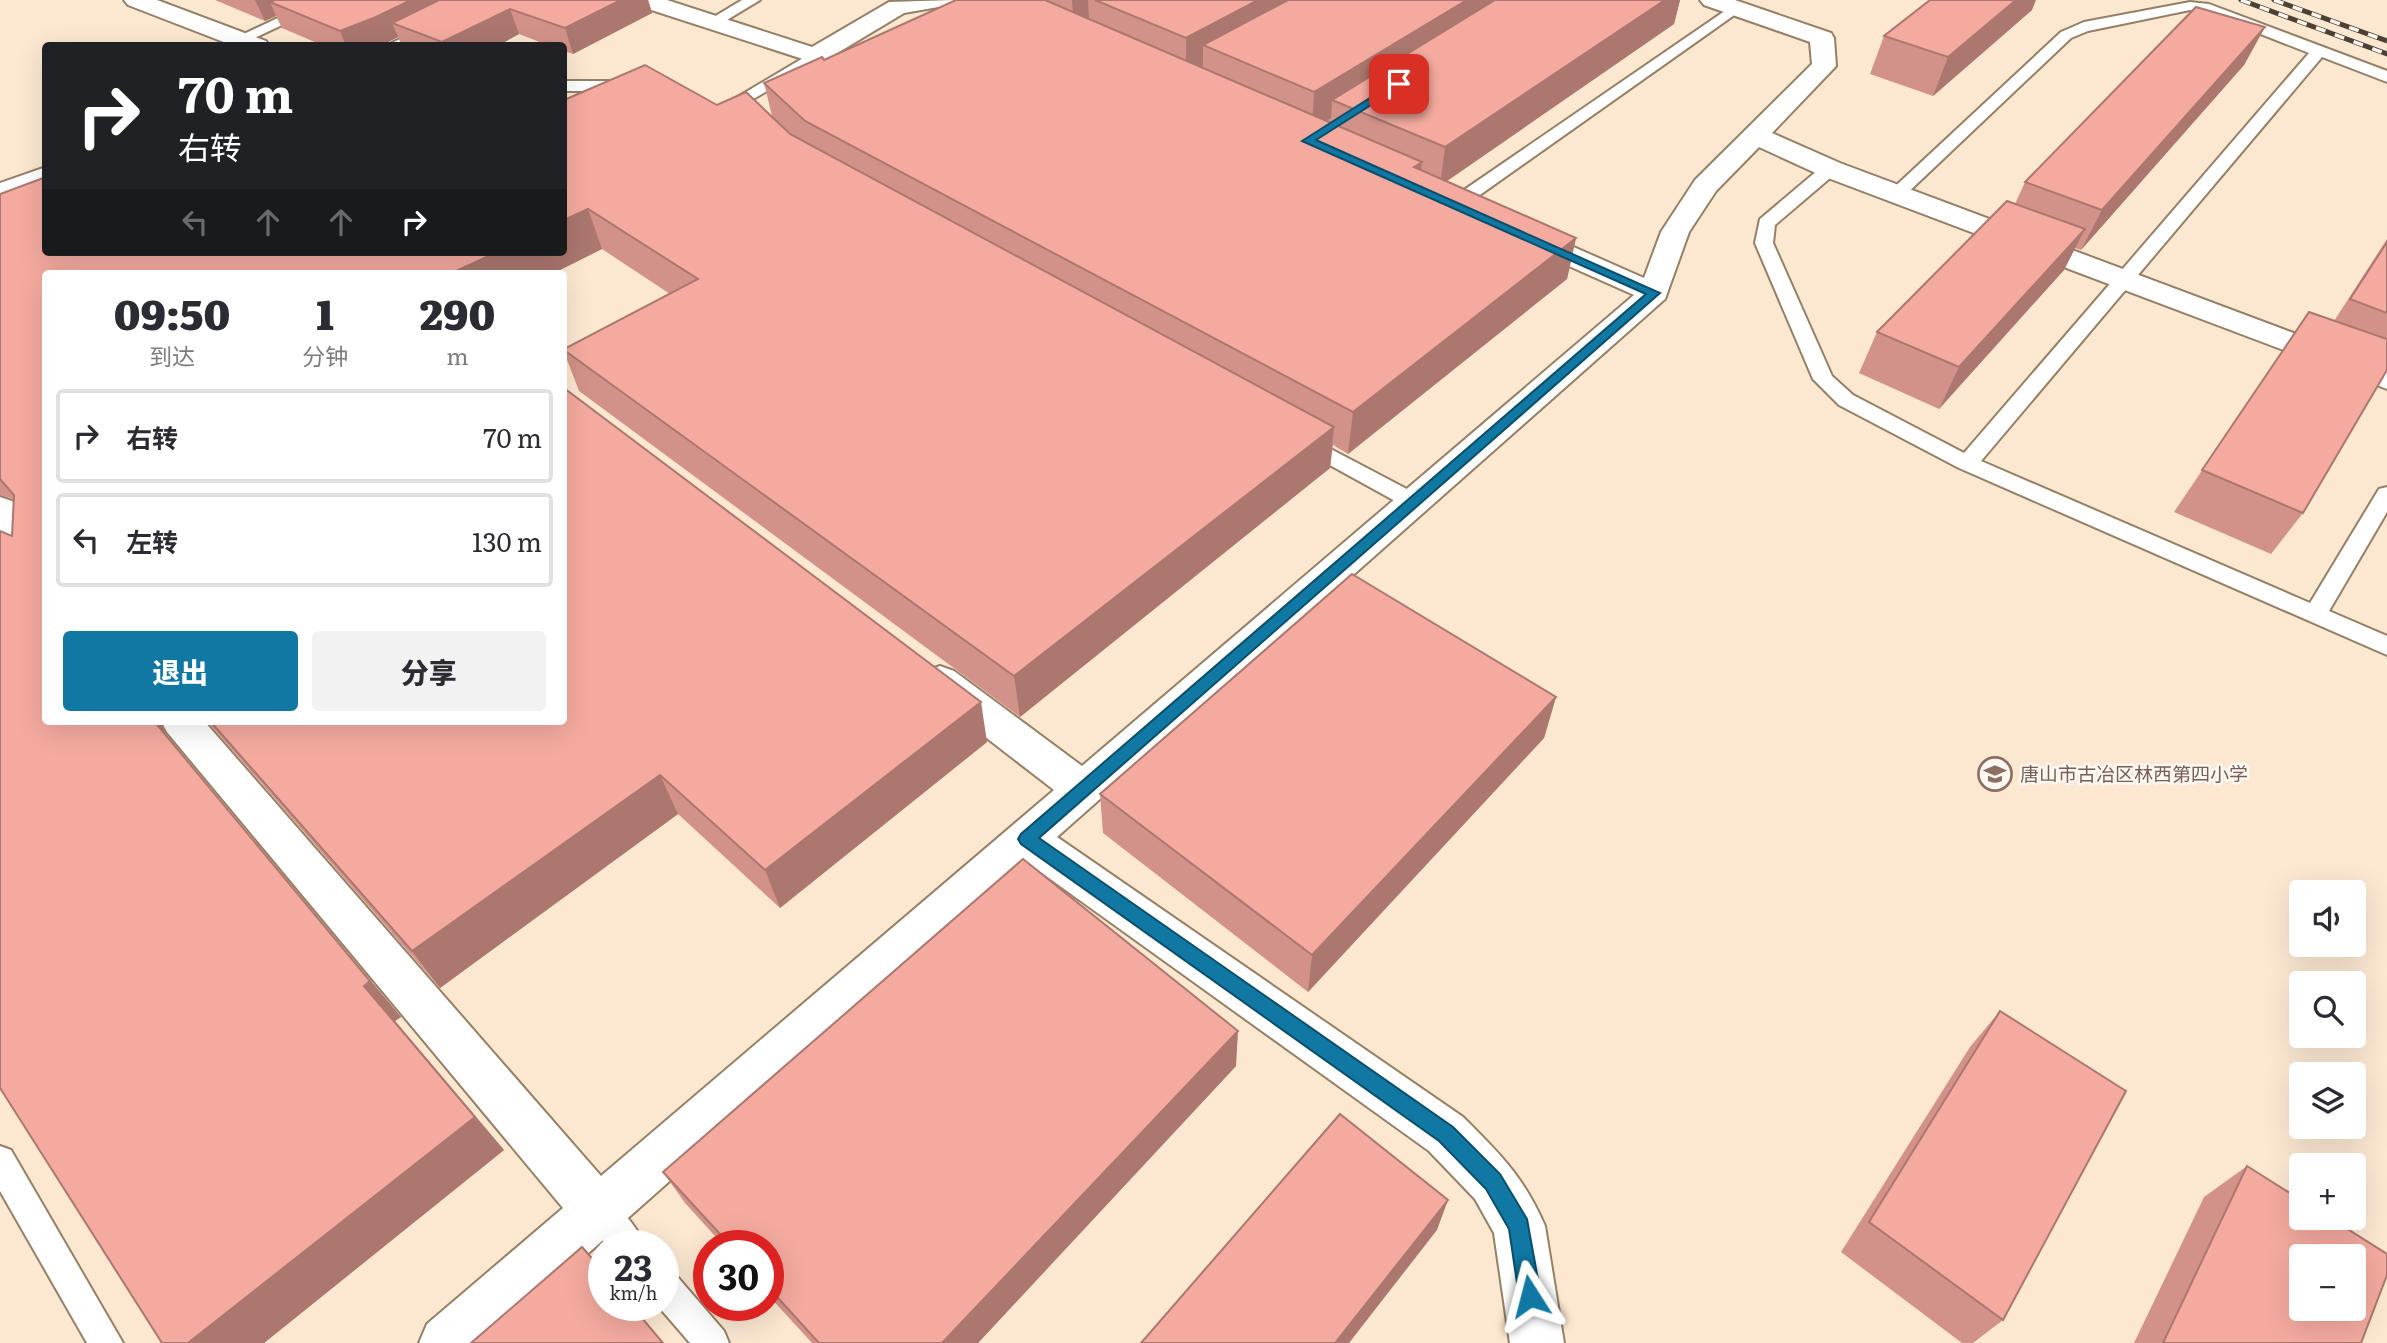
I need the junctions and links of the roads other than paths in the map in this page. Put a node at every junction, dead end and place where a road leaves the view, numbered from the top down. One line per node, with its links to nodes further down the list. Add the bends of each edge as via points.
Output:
1 (328, 0): 10 (lane)
2 (489, 0): 11 (lane)
3 (644, 0): 9 (street)
4 (753, 0): 9 (lane)
5 (942, 0): 7 (street)
6 (149, 2): 10 (street)
7 (902, 3): 13 (street)
8 (1723, 4): 18 (street, via 1822,38 1824,66); 24 (lane)
9 (712, 23): 13 (street)
10 (249, 42)
11 (401, 42)
12 (2319, 51): 14 (lane); 23 (lane, via 2204,7 2084,27 2066,35); 27 (lane)
13 (815, 56): 17 (lane, via 743,106 713,116)
14 (2387, 77)
15 (567, 86): 16 (lane)
16 (641, 86)
17 (701, 111)
18 (1755, 135): 19 (street); 28 (street, via 1705,186 1675,232)
19 (1830, 169): 23 (street); 31 (lane, via 1766,223 1764,243 1824,379 1846,400)
20 (42, 176): 21 (street)
21 (0, 192)
22 (1429, 194): 24 (street)
23 (1896, 194): 27 (street)
24 (1454, 205): 25 (street)
25 (1479, 216)
26 (1504, 227): 28 (street)
27 (2124, 281): 29 (street); 31 (lane)
28 (1654, 293): 33 (street)
29 (2387, 379)
30 (1292, 435): 33 (lane)
31 (1967, 463): 37 (lane)
32 (2387, 494): 37 (lane)
33 (1414, 502): 41 (street)
34 (0, 509): 35 (street)
35 (41, 556): 36 (street)
36 (0, 568)
37 (2314, 615): 38 (lane)
38 (2387, 646)
39 (918, 665): 41 (street)
40 (184, 725): 44 (street)
41 (1083, 790): 42 (street)
42 (1027, 839): 44 (street); 49 (street, via 1446,1134 1493,1182 1519,1226)
43 (0, 1161): 46 (lane)
44 (613, 1228): 47 (street)
45 (679, 1305): 48 (lane)
46 (106, 1343)
47 (446, 1343)
48 (712, 1343)
49 (1537, 1343)

